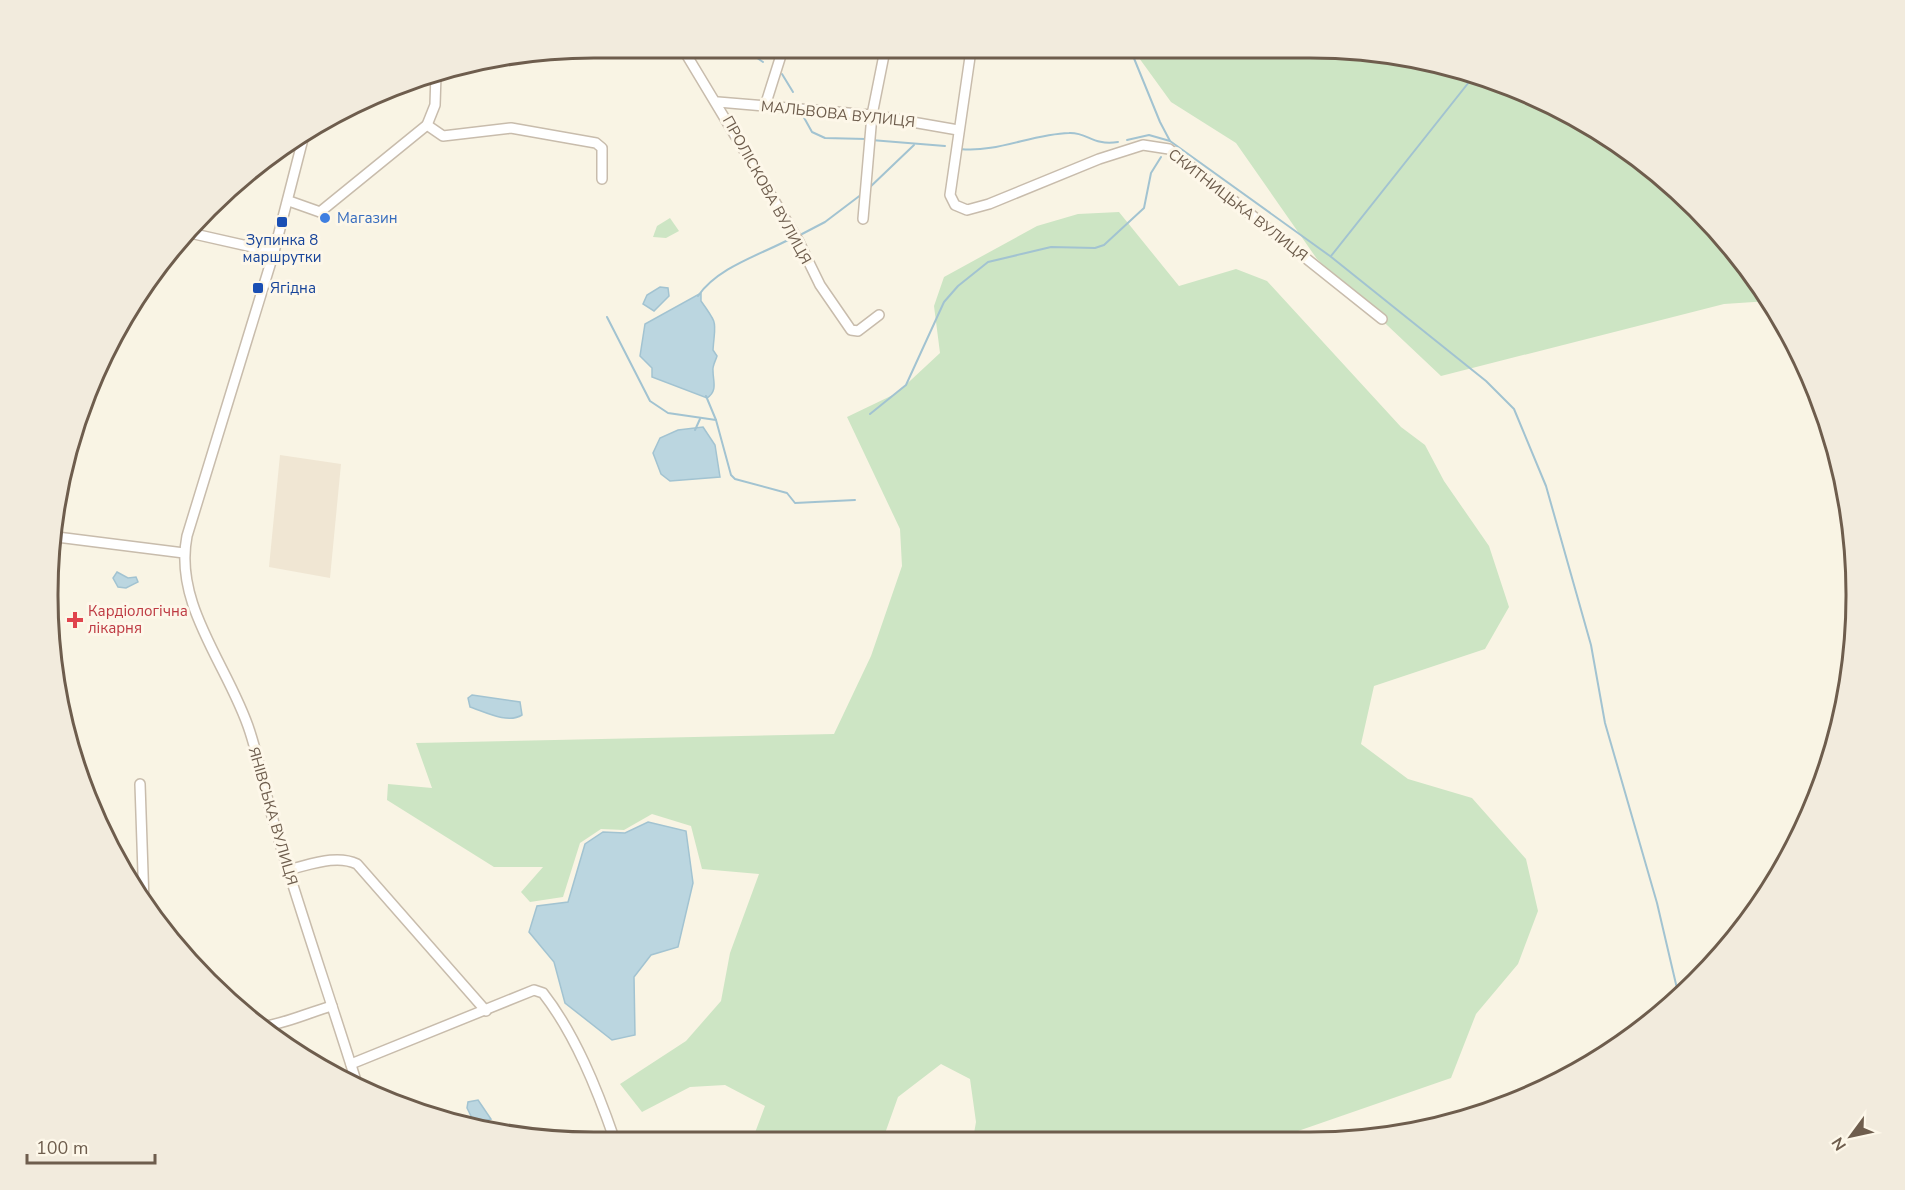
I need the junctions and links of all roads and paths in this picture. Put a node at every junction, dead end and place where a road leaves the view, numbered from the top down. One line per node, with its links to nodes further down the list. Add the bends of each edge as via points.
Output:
1 (689, 58): 6 (street, ПРОЛІСКОВА ВУЛИЦЯ)
2 (780, 58): 7 (street)
3 (883, 58): 8 (street)
4 (970, 58): 10 (street)
5 (436, 83): 9 (street, via 435,105)
6 (718, 102): 7 (street, МАЛЬВОВА ВУЛИЦЯ); 17 (street, ПРОЛІСКОВА ВУЛИЦЯ, via 798,240 819,285 851,330 858,331)
7 (765, 106): 8 (street, МАЛЬВОВА ВУЛИЦЯ)
8 (872, 115): 10 (street, МАЛЬВОВА ВУЛИЦЯ); 14 (street)
9 (427, 125): 12 (street, via 443,136 511,128 596,143 602,148); 13 (street, via 320,212)
10 (958, 130): 18 (street, СКИТНИЦЬКА ВУЛИЦЯ, via 950,195 955,206 967,210 989,204 1099,159 1143,145 1162,147)
11 (301, 146): 13 (street)
12 (602, 179)
13 (289, 201): 16 (street)
14 (863, 219)
15 (198, 235): 16 (street)
16 (274, 252): 20 (street)
17 (879, 315)
18 (1382, 319)
19 (62, 538): 20 (street)
20 (184, 553): 22 (street, ЯНІВСЬКА ВУЛИЦЯ, via 193,604 250,731)
21 (140, 784): 23 (street)
22 (288, 870): 24 (street, ЯНІВСЬКА ВУЛИЦЯ); 25 (street, via 338,859 357,864)
23 (143, 884)
24 (332, 1006): 26 (street); 27 (street, ЯНІВСЬКА ВУЛИЦЯ)
25 (486, 1011): 27 (street); 29 (street, via 534,990 543,993 570,1037)
26 (274, 1025)
27 (351, 1064): 28 (street, ЯНІВСЬКА ВУЛИЦЯ)
28 (354, 1074)
29 (613, 1132)

